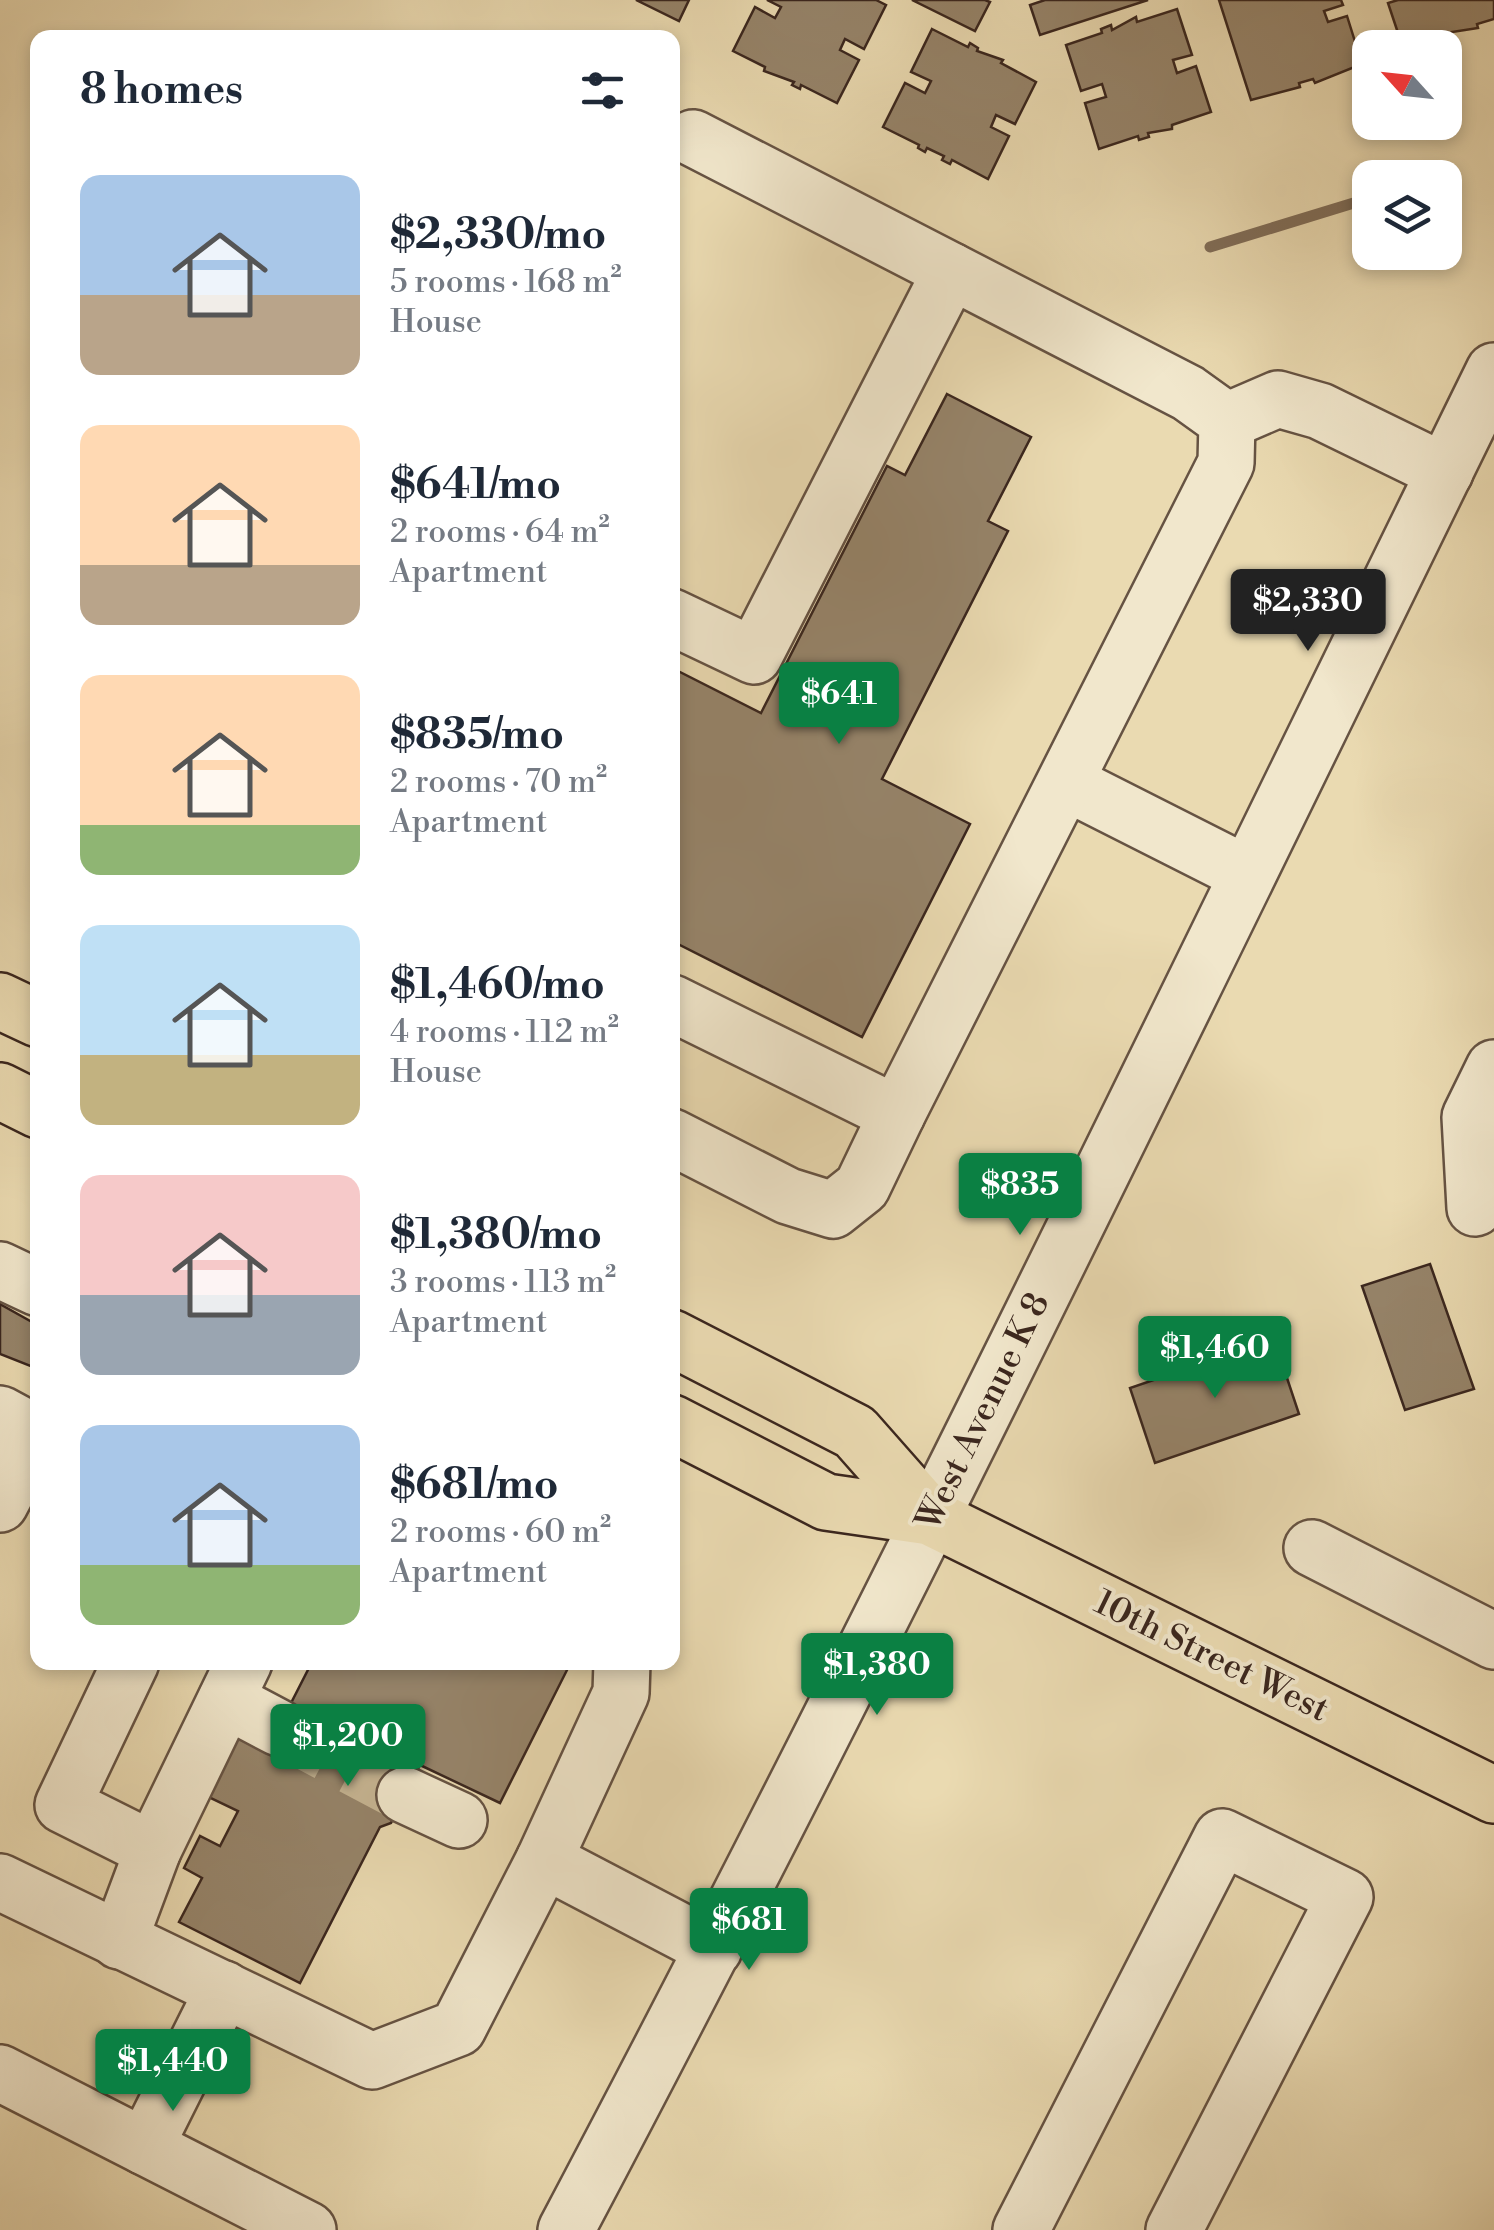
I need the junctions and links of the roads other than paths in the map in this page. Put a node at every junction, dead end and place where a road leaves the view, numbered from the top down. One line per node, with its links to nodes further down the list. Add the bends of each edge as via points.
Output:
1 (693, 138): 2 (street)
2 (951, 271): 4 (street, via 1188,393); 6 (street, via 754,656)
3 (1494, 372): 5 (street, West Avenue K 8)
4 (1227, 422): 5 (street, via 1278,399 1320,410); 7 (street, via 1226,463)
5 (1445, 472): 8 (street, West Avenue K 8)
6 (680, 621)
7 (1067, 784): 8 (street); 16 (street)
8 (1247, 874): 26 (street, West Avenue K 8)
9 (0, 1001): 11 (main road)
10 (680, 1007): 16 (street)
11 (30, 1015)
12 (1494, 1068): 17 (street)
13 (0, 1090): 14 (main road); 15 (main road)
14 (30, 1093)
15 (30, 1106)
16 (897, 1114): 18 (street, via 862,1187 832,1210 788,1196)
17 (1482, 1123): 19 (street)
18 (680, 1141)
19 (1474, 1208)
20 (682, 1345): 26 (main road, 10th Street West, via 855,1432)
21 (0, 1414): 23 (street)
22 (680, 1427): 26 (main road, 10th Street West, via 826,1502)
23 (30, 1430)
24 (30, 1447): 25 (street)
25 (0, 1504)
26 (930, 1517): 34 (main road, 10th Street West); 40 (street, West Avenue K 8)
27 (1312, 1548): 28 (street)
28 (1494, 1641)
29 (128, 1670): 36 (street, via 62,1805)
30 (622, 1670): 37 (street, via 621,1693)
31 (235, 1681): 32 (street); 36 (street)
32 (279, 1728)
33 (405, 1795): 35 (street)
34 (1494, 1795)
35 (459, 1820)
36 (153, 1850): 39 (street)
37 (544, 1860): 40 (street); 41 (street, via 458,2028 372,2062)
38 (0, 1882): 39 (street)
39 (119, 1941): 41 (street)
40 (714, 1949): 45 (street, West Avenue K 8)
41 (224, 1989): 43 (street)
42 (0, 2073): 43 (street)
43 (145, 2147): 44 (street)
44 (308, 2230)
45 (566, 2230)
46 (1021, 2230): 47 (street, via 1222,1836 1345,1897)
47 (1174, 2230)

